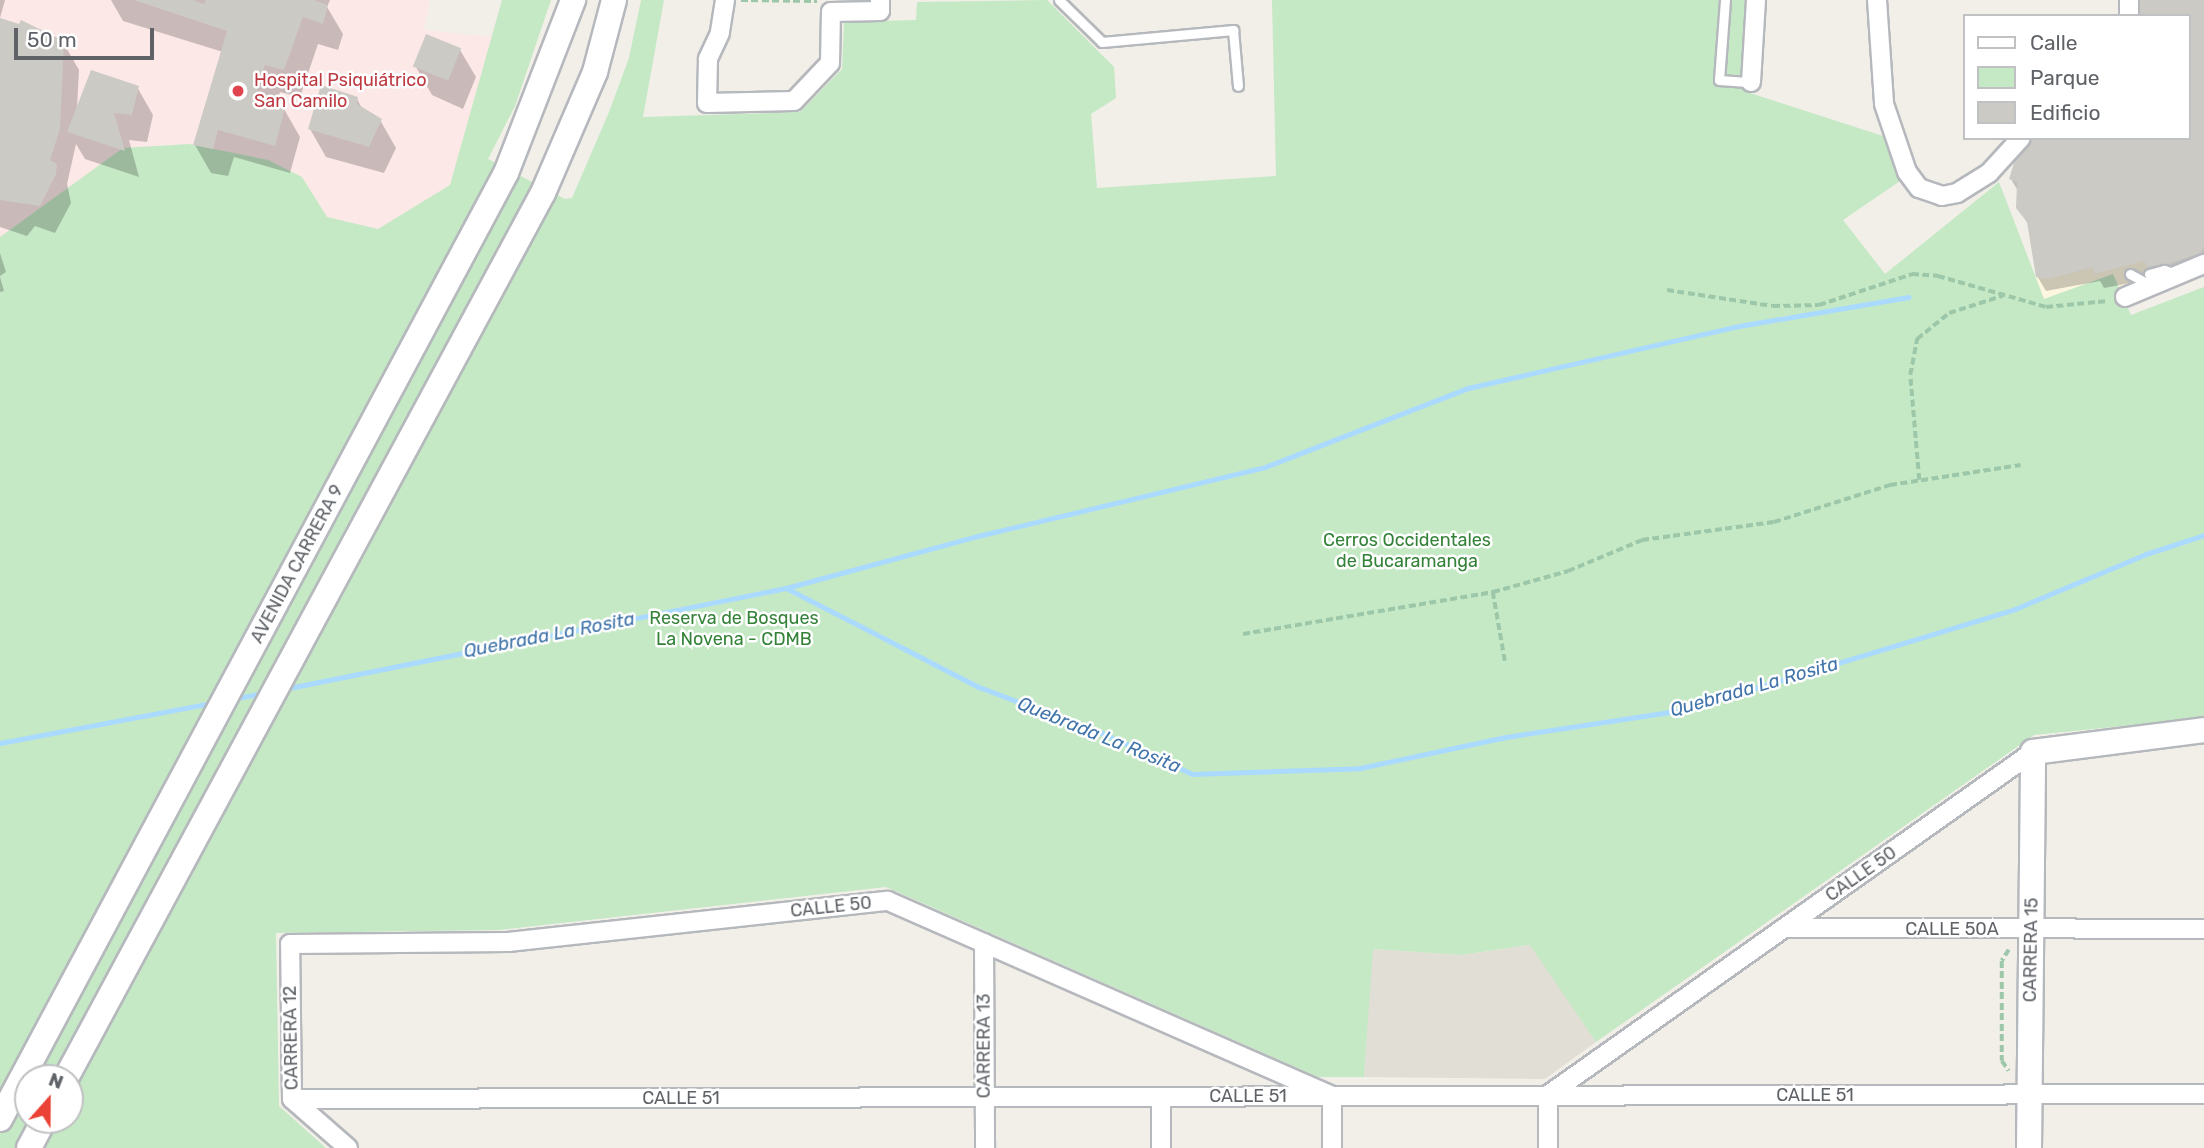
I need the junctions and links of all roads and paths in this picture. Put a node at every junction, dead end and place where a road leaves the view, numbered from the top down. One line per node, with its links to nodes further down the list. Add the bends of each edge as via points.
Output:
1 (573, 0): 39 (main road, AVENIDA CARRERA 9, via 506,173)
2 (614, 0): 31 (main road, via 595,72 543,193)
3 (725, 0): 9 (path, via 820,1); 9 (street, via 720,33 708,59 707,103 794,101 830,63)
4 (1059, 0): 11 (lane, via 1102,42 1233,30)
5 (1725, 0): 10 (lane, via 1719,80)
6 (1756, 0): 10 (street)
7 (1877, 0): 12 (street, via 1890,124 1907,172 1930,195 1957,193 1976,182)
8 (880, 6): 9 (street)
9 (831, 12)
10 (1751, 82)
11 (1238, 86)
12 (2019, 140)
13 (2204, 264): 15 (street)
14 (2130, 274): 15 (lane)
15 (2151, 280): 18 (street)
16 (1667, 290): 17 (path, via 1773,306 1819,305 1912,274 1938,276)
17 (2002, 296): 18 (path, via 2046,307); 20 (path, via 1949,313 1917,340 1910,375)
18 (2125, 297)
19 (2020, 465): 20 (path)
20 (1919, 480): 21 (path, via 1774,522 1642,540 1568,571)
21 (1493, 592): 22 (path); 23 (path)
22 (1243, 634)
23 (1505, 661)
24 (2204, 730): 25 (main road, CALLE 50)
25 (2033, 752): 26 (street, CALLE 50); 27 (main road, CARRERA 15)
26 (1784, 928): 27 (street, CALLE 50A); 35 (street, CALLE 50)
27 (2031, 929): 28 (street, CALLE 50A); 32 (main road, CARRERA 15)
28 (2204, 929)
29 (984, 943): 30 (street, CALLE 50, via 888,901 508,942); 34 (street, CALLE 50); 36 (street, CARRERA 13)
30 (290, 944): 38 (street, CARRERA 12)
31 (74, 1064)
32 (2029, 1094): 33 (street, CALLE 51); 35 (street, CALLE 51); 45 (main road, CARRERA 15)
33 (2204, 1094)
34 (1332, 1096): 35 (street, CALLE 51); 37 (street, CALLE 51); 43 (street)
35 (1548, 1096): 44 (street)
36 (984, 1097): 37 (street, CALLE 51); 38 (street, CALLE 51); 41 (street, CARRERA 13)
37 (1161, 1097): 42 (street)
38 (292, 1099): 40 (street, CARRERA 12)
39 (0, 1119)
40 (348, 1148)
41 (985, 1148)
42 (1161, 1148)
43 (1332, 1148)
44 (1548, 1148)
45 (2029, 1148)

